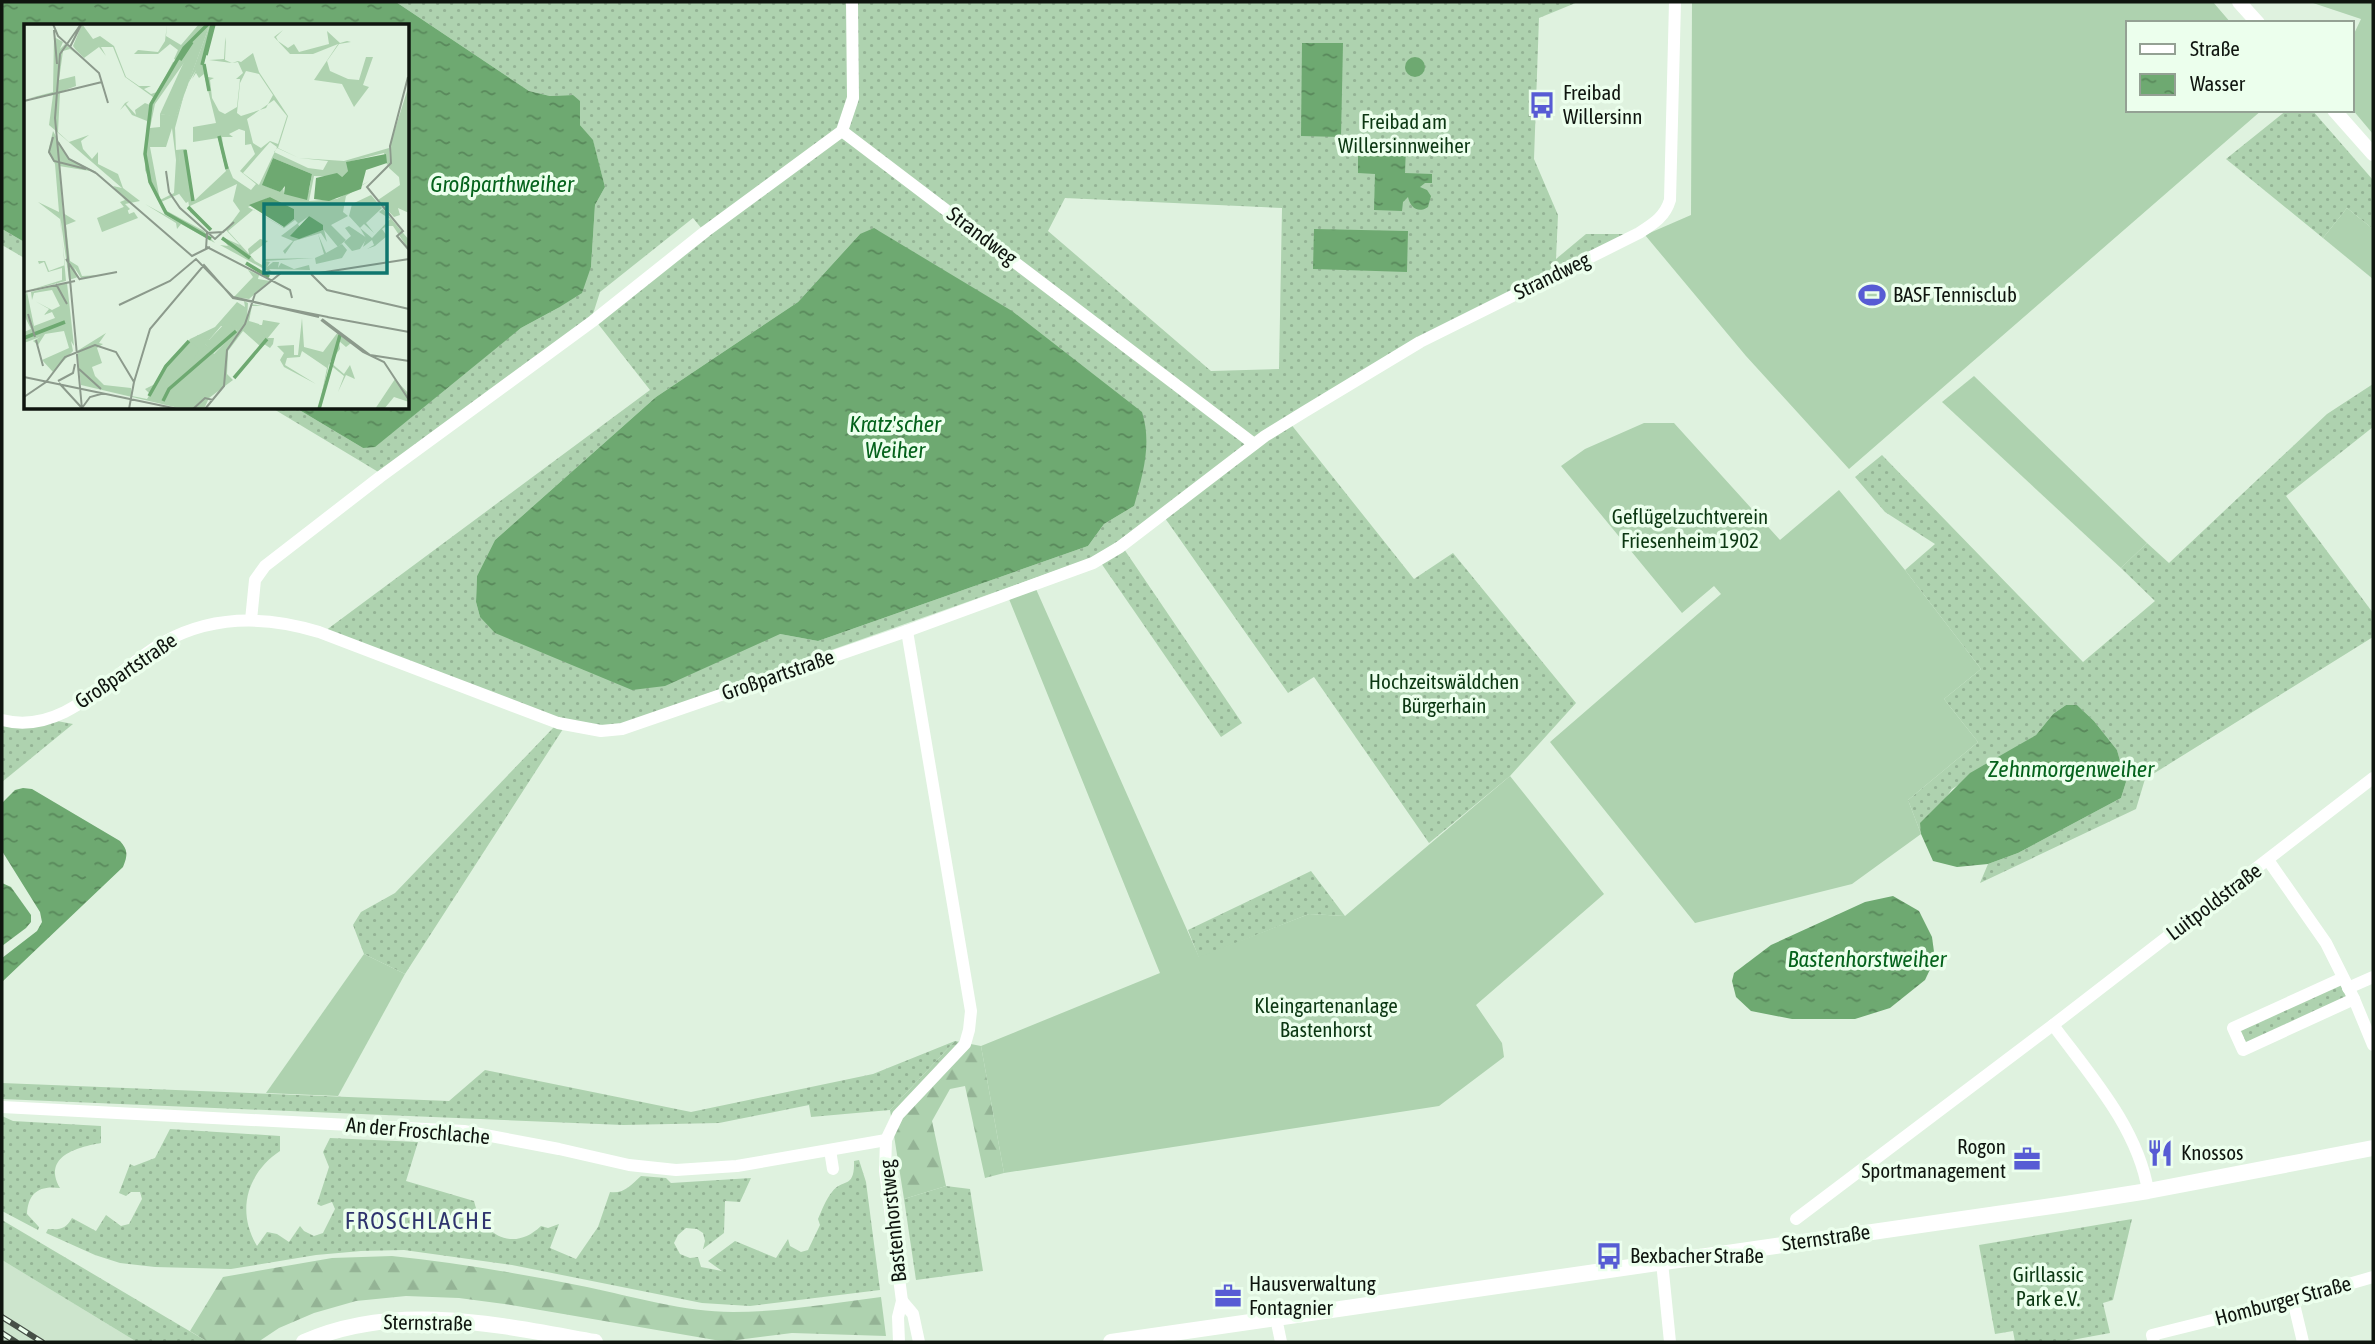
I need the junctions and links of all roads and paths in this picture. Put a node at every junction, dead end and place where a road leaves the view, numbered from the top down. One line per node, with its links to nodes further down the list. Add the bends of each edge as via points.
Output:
1 (852, 2): 6 (street, via 853,97)
2 (1675, 2): 8 (street, Strandweg, via 1670,200 1658,220 1420,342)
3 (2239, 2): 4 (street)
4 (2256, 21)
5 (2336, 112): 7 (street)
6 (842, 131): 8 (street, Strandweg); 9 (street, via 265,566 255,580)
7 (2373, 154)
8 (1254, 444): 10 (street, Strandweg, via 1093,564)
9 (251, 620): 10 (street, Großpartstraße, via 319,632 558,723 601,732 622,729); 11 (street, Großpartstraße, via 209,625 166,641 55,716 25,723)
10 (907, 631): 19 (street, Bastenhorstweg, via 971,1011 965,1044 898,1115)
11 (2, 720)
12 (2373, 779): 13 (street, Luitpoldstraße)
13 (2268, 860): 15 (street, via 2326,943); 16 (street, Luitpoldstraße)
14 (2373, 977): 15 (street)
15 (2349, 988): 15 (street, via 2233,1028 2243,1050); 17 (street)
16 (2053, 1025): 23 (street, via 2125,1129); 24 (street, Luitpoldstraße)
17 (2373, 1045)
18 (2, 1107): 21 (street, An der Froschlache, via 464,1131 629,1166 676,1170 737,1166)
19 (886, 1140): 21 (street, An der Froschlache); 28 (street, Bastenhorstweg, via 885,1171)
20 (2373, 1148): 23 (main road, Sternstraße)
21 (830, 1150): 22 (street)
22 (833, 1169)
23 (2148, 1191): 25 (main road, Sternstraße)
24 (1796, 1219)
25 (1662, 1262): 29 (main road, Sternstraße); 37 (street)
26 (2373, 1277): 27 (street, Homburger Straße)
27 (2293, 1300): 30 (street, Homburger Straße); 38 (street)
28 (902, 1301): 33 (street, Bastenhorstweg); 34 (street, Bastenhorstweg, via 913,1314)
29 (1276, 1318): 35 (main road, Sternstraße); 36 (street)
30 (2153, 1339)
31 (304, 1342): 32 (main road, Sternstraße, via 375,1322 450,1320)
32 (595, 1342)
33 (900, 1342)
34 (919, 1342)
35 (1111, 1342)
36 (1280, 1342)
37 (1670, 1342)
38 (2303, 1342)

